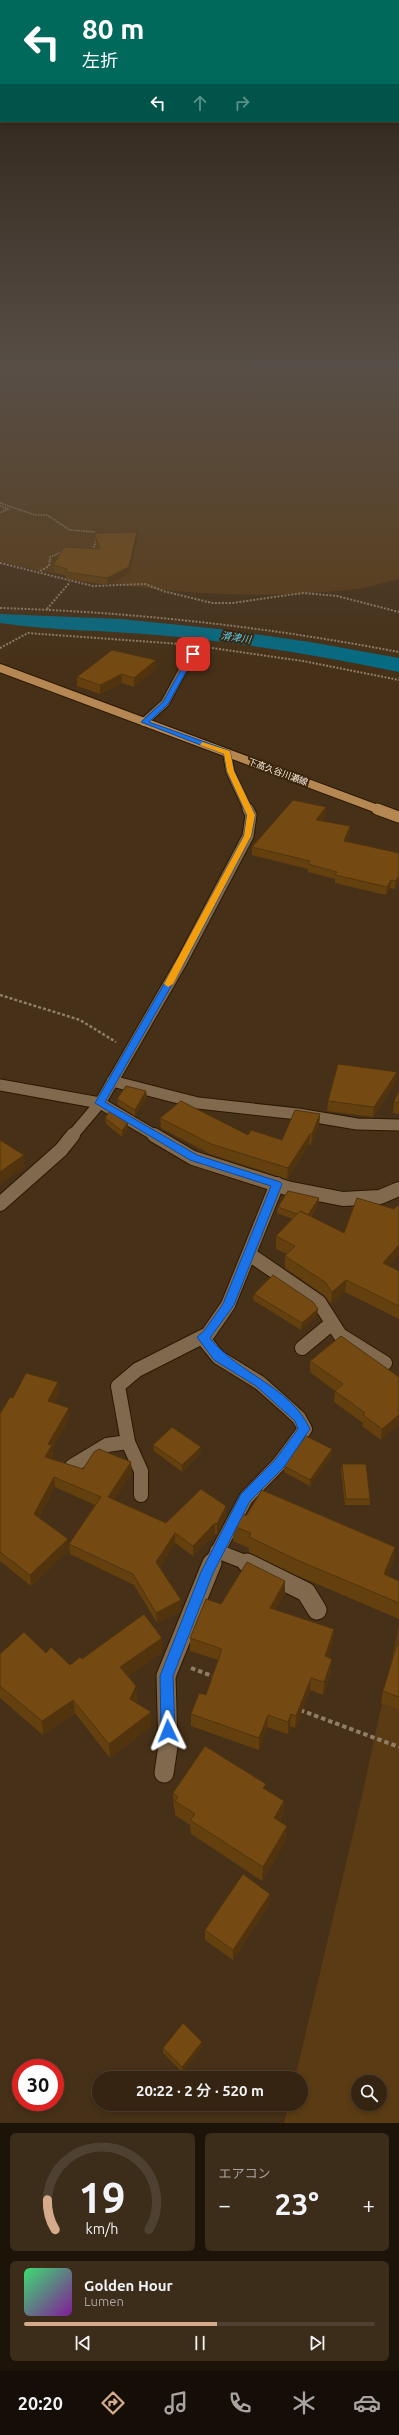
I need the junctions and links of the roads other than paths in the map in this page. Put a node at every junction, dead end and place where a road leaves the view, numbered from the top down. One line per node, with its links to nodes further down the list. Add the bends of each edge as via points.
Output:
1 (196, 646): 3 (street, via 165,703)
2 (0, 668): 3 (main road, 下高久谷川瀬線)
3 (144, 722): 4 (main road, 下高久谷川瀬線)
4 (227, 753): 5 (main road, 下高久谷川瀬線); 6 (street, via 230,771 251,815 248,836 182,960)
5 (399, 817)
6 (112, 1081): 8 (street); 9 (street, via 198,1102 357,1124)
7 (0, 1085): 8 (street)
8 (100, 1103): 10 (street, via 193,1158); 12 (street, via 61,1150)
9 (399, 1125)
10 (277, 1184): 11 (street, via 343,1199 380,1197); 13 (street)
11 (399, 1189)
12 (0, 1204)
13 (249, 1254): 14 (street, via 319,1302); 15 (street, via 228,1305 208,1334)
14 (331, 1324): 16 (street); 17 (street, via 340,1335)
15 (202, 1337): 18 (street, via 137,1370 118,1386); 21 (street, via 218,1356 260,1383 286,1406 299,1418 305,1429 279,1464 246,1498)
16 (302, 1348)
17 (385, 1363)
18 (128, 1442): 19 (street, via 107,1445); 20 (street, via 141,1472)
19 (72, 1466)
20 (141, 1495)
21 (217, 1551): 22 (street, via 261,1568 306,1592); 23 (street, via 166,1676 168,1746)
22 (317, 1610)
23 (164, 1772)

